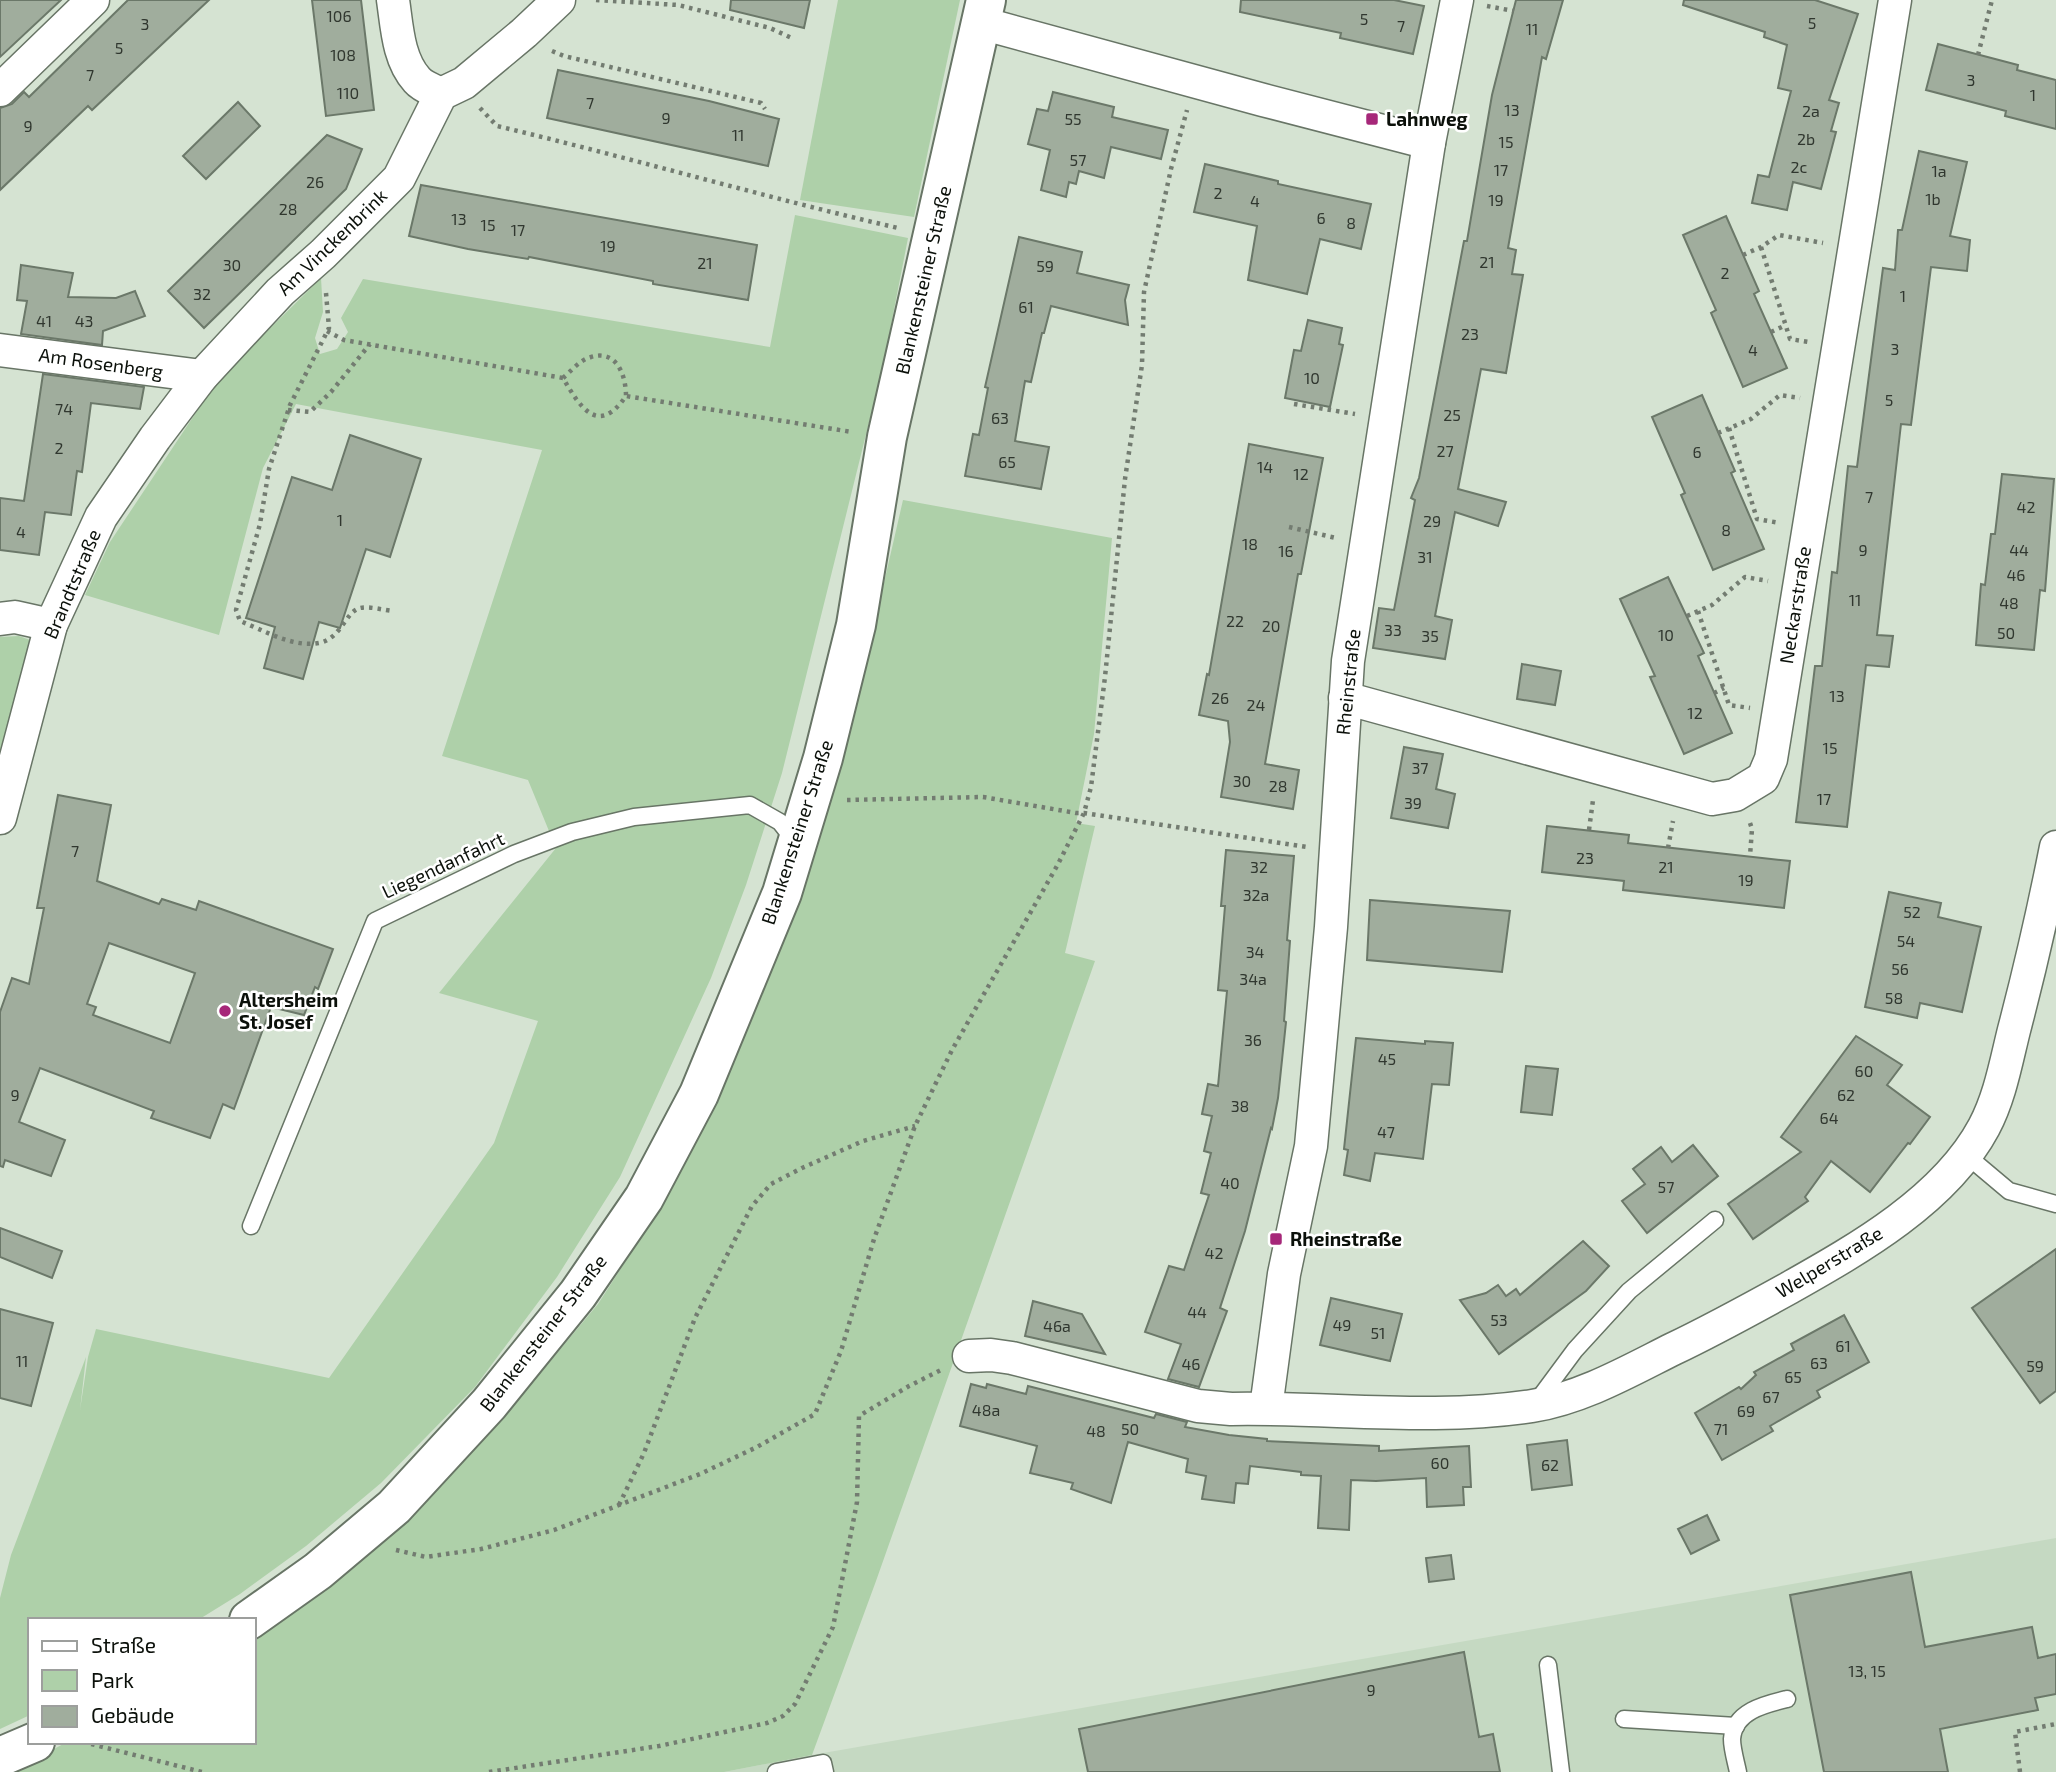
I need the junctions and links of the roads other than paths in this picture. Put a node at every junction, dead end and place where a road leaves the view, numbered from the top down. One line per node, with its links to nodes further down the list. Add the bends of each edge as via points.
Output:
1 (93, 0): 8 (street)
2 (393, 0): 7 (street, via 406,63)
3 (559, 0): 7 (street, Am Vinckenbrink, via 518,37)
4 (1457, 0): 9 (street, Rheinstraße)
5 (1895, 0): 14 (street, Neckarstraße, via 1771,759 1763,778 1735,795 1712,799)
6 (984, 11): 9 (street, via 1195,82); 16 (main road, Blankensteiner Straße, via 887,437 856,625)
7 (441, 87): 11 (street, Am Vinckenbrink, via 399,178 279,292)
8 (0, 90)
9 (1429, 143): 14 (street, Rheinstraße)
10 (0, 350): 11 (street, Am Rosenberg)
11 (202, 376): 13 (street, Brandtstraße, via 101,517)
12 (0, 619): 13 (street, via 15,617)
13 (51, 625): 15 (street, Brandtstraße)
14 (1345, 698): 24 (street, Rheinstraße, via 1311,1146 1284,1274)
15 (0, 818)
16 (797, 843): 21 (lane, Liegendanfahrt, via 780,822 750,805 634,817 572,832 514,854 375,921); 25 (main road, Blankensteiner Straße, via 782,892 699,1094 644,1198 578,1294 489,1404 394,1507 318,1571)
17 (2056, 847): 18 (street, Welperstraße, via 1997,1098)
18 (1965, 1154): 19 (lane, via 2009,1191); 23 (street, Welperstraße, via 1912,1209 1858,1249 1720,1326 1604,1383)
19 (2056, 1204)
20 (1716, 1220): 23 (lane, via 1629,1292 1575,1350)
21 (251, 1227)
22 (969, 1356): 24 (street, via 1012,1359 1198,1406)
23 (1533, 1406): 24 (street, via 1444,1412)
24 (1266, 1408)
25 (252, 1618)
26 (1548, 1665): 34 (lane)
27 (1787, 1699): 29 (lane, via 1750,1711)
28 (1624, 1719): 29 (lane)
29 (1736, 1726): 35 (lane, via 1732,1739)
30 (31, 1744): 31 (main road)
31 (0, 1757)
32 (776, 1772): 33 (lane, via 822,1763)
33 (825, 1772)
34 (1561, 1772)
35 (1738, 1772)

